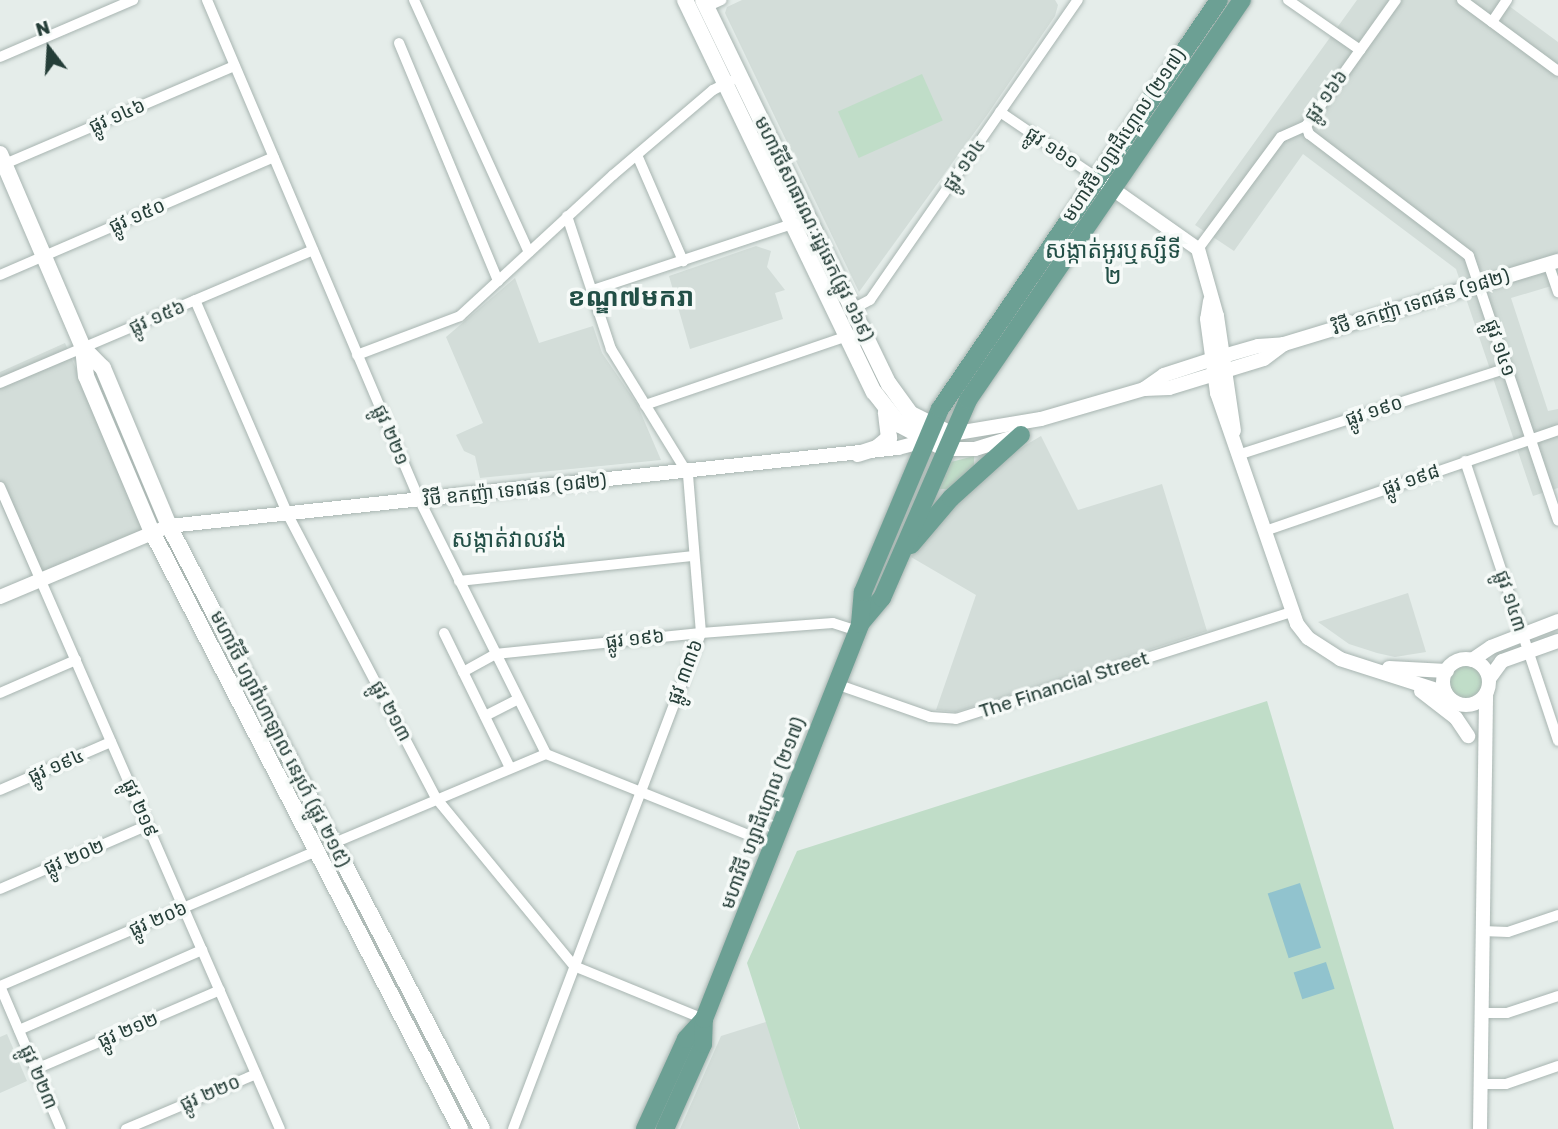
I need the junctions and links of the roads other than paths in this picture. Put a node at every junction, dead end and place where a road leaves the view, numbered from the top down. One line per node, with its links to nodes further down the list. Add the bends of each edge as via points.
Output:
1 (133, 0): 17 (street)
2 (207, 0): 18 (street, ផ្លូវ ២២១)
3 (414, 0): 33 (street)
4 (685, 0): 20 (main road, មហាវិថីសាធារណៈរដ្ឋឆេក(ផ្លូវ ១៦៩))
5 (722, 0): 13 (street)
6 (1219, 0): 26 (main road, មហាវិថី ហ្សាដឹហ្គោល (២១៧))
7 (1242, 0): 27 (main road, មហាវិថី ហ្សាដឹហ្គោល (២១៧))
8 (1288, 0): 16 (street)
9 (1396, 0): 16 (street, ផ្លូវ ១៦៦)
10 (1462, 0): 14 (street)
11 (1507, 0): 14 (street)
12 (1073, 2): 21 (street, ផ្លូវ ១៦៤)
13 (705, 4): 20 (main road, មហាវិថីសាធារណៈរដ្ឋឆេក(ផ្លូវ ១៦៩))
14 (1492, 22): 19 (street)
15 (398, 43): 38 (street)
16 (1360, 50): 22 (street, ផ្លូវ ១៦៦)
17 (0, 57)
18 (235, 66): 24 (street, ផ្លូវ ២២១); 25 (street, ផ្លូវ ១៤៦)
19 (1558, 71)
20 (732, 80): 23 (street); 29 (main road, មហាវិថីសាធារណៈរដ្ឋឆេក(ផ្លូវ ១៦៩)); 30 (main road, មហាវិថីសាធារណៈរដ្ឋឆេក(ផ្លូវ ១៦៩))
21 (1000, 112): 26 (street, ផ្លូវ ១៦១); 43 (street, ផ្លូវ ១៦៤, via 870,300)
22 (1306, 126): 31 (street, ផ្លូវ ១៦៦, via 1281,137); 39 (street, ផ្លូវ ១៤១, via 1309,134 1469,256)
23 (637, 155): 28 (street); 35 (street)
24 (274, 157): 32 (street, ផ្លូវ ២២១); 34 (street, ផ្លូវ ១៥០)
25 (1, 161): 34 (main road, មហាវិថី ហ្សាវ៉ាហាឡាល នេរុហ៍ (ផ្លូវ ២១៥))
26 (1097, 178): 27 (street, ផ្លូវ ១៦១); 45 (main road, មហាវិថី ហ្សាដឹហ្គោល (២១៧))
27 (1112, 189): 31 (street, ផ្លូវ ១៦១); 48 (main road, មហាវិថី ហ្សាដឹហ្គោល (២១៧))
28 (567, 216): 33 (street); 40 (street, ផ្លូវ ៣៣៦)
29 (808, 218): 30 (street); 43 (main road, មហាវិថីសាធារណៈរដ្ឋឆេក(ផ្លូវ ១៦៩))
30 (793, 225): 35 (street); 44 (main road, មហាវិថីសាធារណៈរដ្ឋឆេក(ផ្លូវ ១៦៩))
31 (1198, 249): 51 (street, via 1217,316)
32 (313, 250): 42 (street, ផ្លូវ ១៥៦); 50 (street, ផ្លូវ ២២១)
33 (529, 252): 38 (street)
34 (44, 257): 37 (street, ផ្លូវ ១៥០); 49 (main road, មហាវិថី ហ្សាវ៉ាហាឡាល នេរុហ៍ (ផ្លូវ ២១៥))
35 (684, 261): 40 (street)
36 (1553, 262): 39 (street, វិថី ឧកញ៉ា ទេពផន (១៨២)); 41 (street)
37 (0, 275)
38 (498, 281): 50 (street, via 460,316)
39 (1479, 285): 51 (street, វិថី ឧកញ៉ា ទេពផន (១៨២)); 52 (street, ផ្លូវ ១៤១)
40 (593, 290): 55 (street, ផ្លូវ ៣៣៦, via 611,349)
41 (1558, 292)
42 (195, 300): 49 (street, ផ្លូវ ១៥៦); 68 (street, ផ្លូវ ២១៣)
43 (852, 309): 44 (street, ផ្លូវ ១៦៤); 46 (main road, មហាវិថីសាធារណៈរដ្ឋឆេក(ផ្លូវ ១៦៩))
44 (837, 317): 47 (main road, មហាវិថីសាធារណៈរដ្ឋឆេក(ផ្លូវ ១៦៩))
45 (993, 327): 48 (main road); 58 (main road, មហាវិថី ហ្សាដឹហ្គោល (២១៧))
46 (862, 329): 47 (street); 58 (main road, មហាវិថីសាធារណៈរដ្ឋឆេក(ផ្លូវ ១៦៩), via 895,394)
47 (847, 337): 54 (main road, មហាវិថីសាធារណៈរដ្ឋឆេក(ផ្លូវ ១៦៩)); 55 (street)
48 (1010, 339): 61 (main road, មហាវិថី ហ្សាដឹហ្គោល (២១៧))
49 (83, 348): 53 (street, ផ្លូវ ១៥៦); 70 (main road, មហាវិថី ហ្សាវ៉ាហាឡាល នេរុហ៍ (ផ្លូវ ២១៥), via 103,369); 72 (main road, មហាវិថី ហ្សាវ៉ាហាឡាល នេរុហ៍ (ផ្លូវ ២១៥), via 86,376)
50 (357, 355): 67 (street, ផ្លូវ ២២១)
51 (1219, 365): 56 (street, វិថី ឧកញ៉ា ទេពផន (១៨២), via 1164,375 1144,389); 63 (street, via 1224,415)
52 (1507, 368): 60 (street, ផ្លូវ ១៤១); 63 (street, ផ្លូវ ១៩០)
53 (0, 383)
54 (881, 404): 58 (main road, មហាវិថីសាធារណៈរដ្ឋឆេក(ផ្លូវ ១៦៩), via 900,425); 62 (main road, via 891,424 889,438)
55 (645, 405): 65 (street, ផ្លូវ ៣៣៦)
56 (1041, 419): 59 (street, វិថី ឧកញ៉ា ទេពផន (១៨២)); 61 (street, វិថី ឧកញ៉ា ទេពផន (១៨២))
57 (1558, 430): 60 (street, ផ្លូវ ១៩៨)
58 (928, 435): 61 (main road, មហាវិថីសាធារណៈរដ្ឋឆេក(ផ្លូវ ១៦៩)); 62 (street, វិថី ឧកញ៉ា ទេពផន (១៨២)); 80 (main road, មហាវិថី ហ្សាដឹហ្គោល (២១៧), via 863,592)
59 (1021, 435): 61 (street, វិថី ឧកញ៉ា ទេពផន (១៨២), via 975,449); 74 (main road, via 951,498)
60 (1531, 439): 64 (street, ផ្លូវ ១៩៨); 69 (street, ផ្លូវ ១៤១)
61 (948, 442): 74 (main road, មហាវិថី ហ្សាដឹហ្គោល (២១៧))
62 (858, 454): 65 (street, វិថី ឧកញ៉ា ទេពផន (១៨២))
63 (1241, 454): 71 (street)
64 (1465, 461): 71 (street, ផ្លូវ ១៩៨); 83 (street, ផ្លូវ ១៤៣)
65 (688, 474): 67 (street, វិថី ឧកញ៉ា ទេពផន (១៨២)); 73 (street, ផ្លូវ ៣៣៦)
66 (0, 488): 75 (street, ផ្លូវ ២១៩)
67 (419, 499): 68 (street, វិថី ឧកញ៉ា ទេពផន (១៨២)); 76 (street, ផ្លូវ ២២១)
68 (287, 513): 70 (street, វិថី ឧកញ៉ា ទេពផន (១៨២)); 109 (street, ផ្លូវ ២១៣)
69 (1558, 520)
70 (169, 526): 72 (street, វិថី ឧកញ៉ា ទេពផន (១៨២)); 111 (main road, មហាវិថី ហ្សាវ៉ាហាឡាល នេរុហ៍ (ផ្លូវ ២១៥))
71 (1265, 531): 78 (street)
72 (152, 532): 75 (street, វិថី ឧកញ៉ា ទេពផន (១៨២)); 113 (main road, មហាវិថី ហ្សាវ៉ាហាឡាល នេរុហ៍ (ផ្លូវ ២១៥))
73 (694, 556): 76 (street); 82 (street, ផ្លូវ ៣៣៦)
74 (897, 564): 80 (main road, មហាវិថី ហ្សាដឹហ្គោល (២១៧), via 882,598)
75 (40, 580): 77 (street, វិថី ឧកញ៉ា ទេពផន (១៨២)); 87 (street, ផ្លូវ ២១៩)
76 (459, 581): 86 (street, ផ្លូវ ២២១)
77 (0, 597)
78 (1291, 612): 89 (street, via 1308,638 1323,649 1340,659); 94 (street, The Financial Street, via 956,719 930,717)
79 (1558, 621): 83 (street)
80 (858, 627): 82 (street, ផ្លូវ ១៩៦, via 833,623); 94 (main road, មហាវិថី ហ្សាដឹហ្គោល (២១៧))
81 (444, 633): 91 (street)
82 (701, 633): 86 (street, ផ្លូវ ១៩៦); 108 (street, ផ្លូវ ៣៣៦)
83 (1522, 634): 85 (street, ផ្លូវ ១៤៣); 88 (street)
84 (1558, 641): 85 (street)
85 (1528, 651): 93 (street, via 1502,662); 102 (street, ផ្លូវ ១៤៣)
86 (495, 654): 91 (street); 98 (street, ផ្លូវ ២២១)
87 (76, 660): 95 (street); 103 (street, ផ្លូវ ២១៩)
88 (1472, 660): 90 (street, via 1460,660); 93 (street)
89 (1374, 667): 90 (street); 92 (street)
90 (1447, 671): 96 (street)
91 (463, 672): 100 (street)
92 (1396, 676): 96 (street); 101 (street, via 1437,701)
93 (1489, 679): 97 (street)
94 (836, 684): 112 (main road, មហាវិថី ហ្សាដឹហ្គោល (២១៧))
95 (0, 693)
96 (1446, 693): 99 (street)
97 (1486, 694): 99 (street, via 1475,704); 106 (street)
98 (518, 699): 100 (street); 104 (street, ផ្លូវ ២២១)
99 (1460, 704): 101 (street)
100 (485, 716): 105 (street)
101 (1468, 736): 106 (street)
102 (1558, 741)
103 (111, 742): 107 (street, ផ្លូវ ១៩៤); 110 (street, ផ្លូវ ២១៩)
104 (546, 754): 105 (street); 108 (street)
105 (510, 768): 109 (street)
106 (1483, 772): 117 (street)
107 (0, 790)
108 (639, 793): 112 (street); 119 (street, ផ្លូវ ៣៣៦)
109 (436, 798): 111 (street); 119 (street, ផ្លូវ ២១៣)
110 (148, 825): 114 (street, ផ្លូវ ២០២); 115 (street, ផ្លូវ ២១៩)
111 (334, 844): 134 (main road, មហាវិថី ហ្សាវ៉ាហាឡាល នេរុហ៍ (ផ្លូវ ២១៥))
112 (773, 845): 124 (main road, មហាវិថី ហ្សាដឹហ្គោល (២១៧))
113 (317, 851): 115 (street, ផ្លូវ ២០៦); 133 (main road, មហាវិថី ហ្សាវ៉ាហាឡាល នេរុហ៍ (ផ្លូវ ២១៥))
114 (0, 889)
115 (184, 908): 118 (street, ផ្លូវ ២១៩); 120 (street, ផ្លូវ ២០៦)
116 (1558, 915): 117 (street, via 1508,932)
117 (1482, 931): 123 (street)
118 (202, 950): 121 (street, ផ្លូវ ២១៩); 125 (street)
119 (573, 966): 124 (street, ផ្លូវ ២១៣); 135 (street, ផ្លូវ ៣៣៦)
120 (0, 986): 125 (street, ផ្លូវ ២២៣)
121 (220, 990): 127 (street, ផ្លូវ ២១២); 128 (street, ផ្លូវ ២១៩)
122 (1558, 996): 123 (street, via 1507,1013)
123 (1481, 1013): 129 (street)
124 (704, 1019): 136 (main road, មហាវិថី ហ្សាដឹហ្គោល (២១៧), via 686,1039); 137 (main road, មហាវិថី ហ្សាដឹហ្គោល (២១៧), via 703,1044)
125 (19, 1030): 127 (street, ផ្លូវ ២២៣)
126 (1558, 1066): 129 (street, via 1506,1084)
127 (36, 1069): 130 (street, ផ្លូវ ២២៣)
128 (256, 1074): 131 (street, ផ្លូវ ២២០); 132 (street, ផ្លូវ ២១៩)
129 (1481, 1084): 138 (street)
130 (61, 1129)
131 (126, 1129)
132 (280, 1129)
133 (460, 1129)
134 (482, 1129)
135 (513, 1129)
136 (645, 1129)
137 (666, 1129)
138 (1480, 1129)

